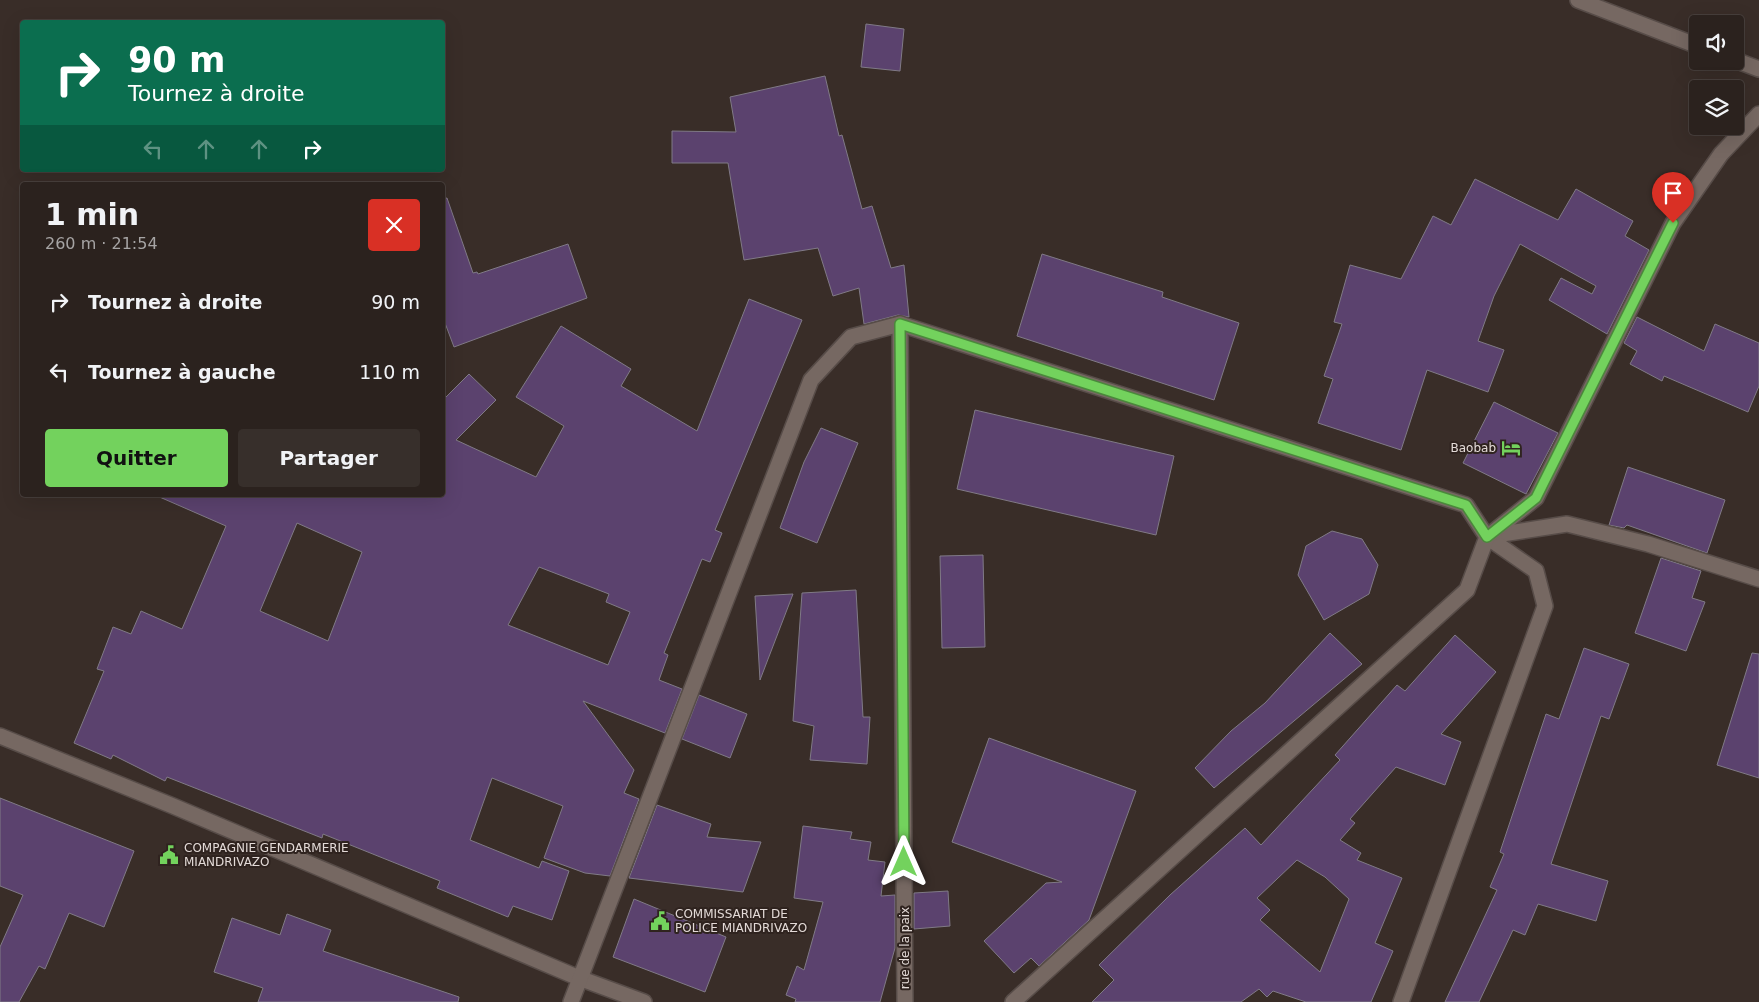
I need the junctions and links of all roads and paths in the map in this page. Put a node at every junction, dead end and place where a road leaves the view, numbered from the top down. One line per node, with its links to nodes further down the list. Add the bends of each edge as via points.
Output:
1 (1578, 0): 2 (street)
2 (1689, 43)
3 (1744, 63): 4 (street)
4 (1759, 69)
5 (1759, 114): 7 (street, via 1721,154 1673,223 1536,498)
6 (900, 324): 7 (street, via 1466,505); 10 (street, via 851,337 811,380); 13 (street, rue de la paix)
7 (1487, 537): 8 (street, via 1567,524 1648,544); 14 (street, via 1467,590); 15 (street, via 1536,571 1544,606)
8 (1759, 579)
9 (0, 736): 10 (street)
10 (579, 978): 11 (street); 12 (street)
11 (571, 1002)
12 (644, 1002)
13 (905, 1002)
14 (1013, 1002)
15 (1401, 1002)

